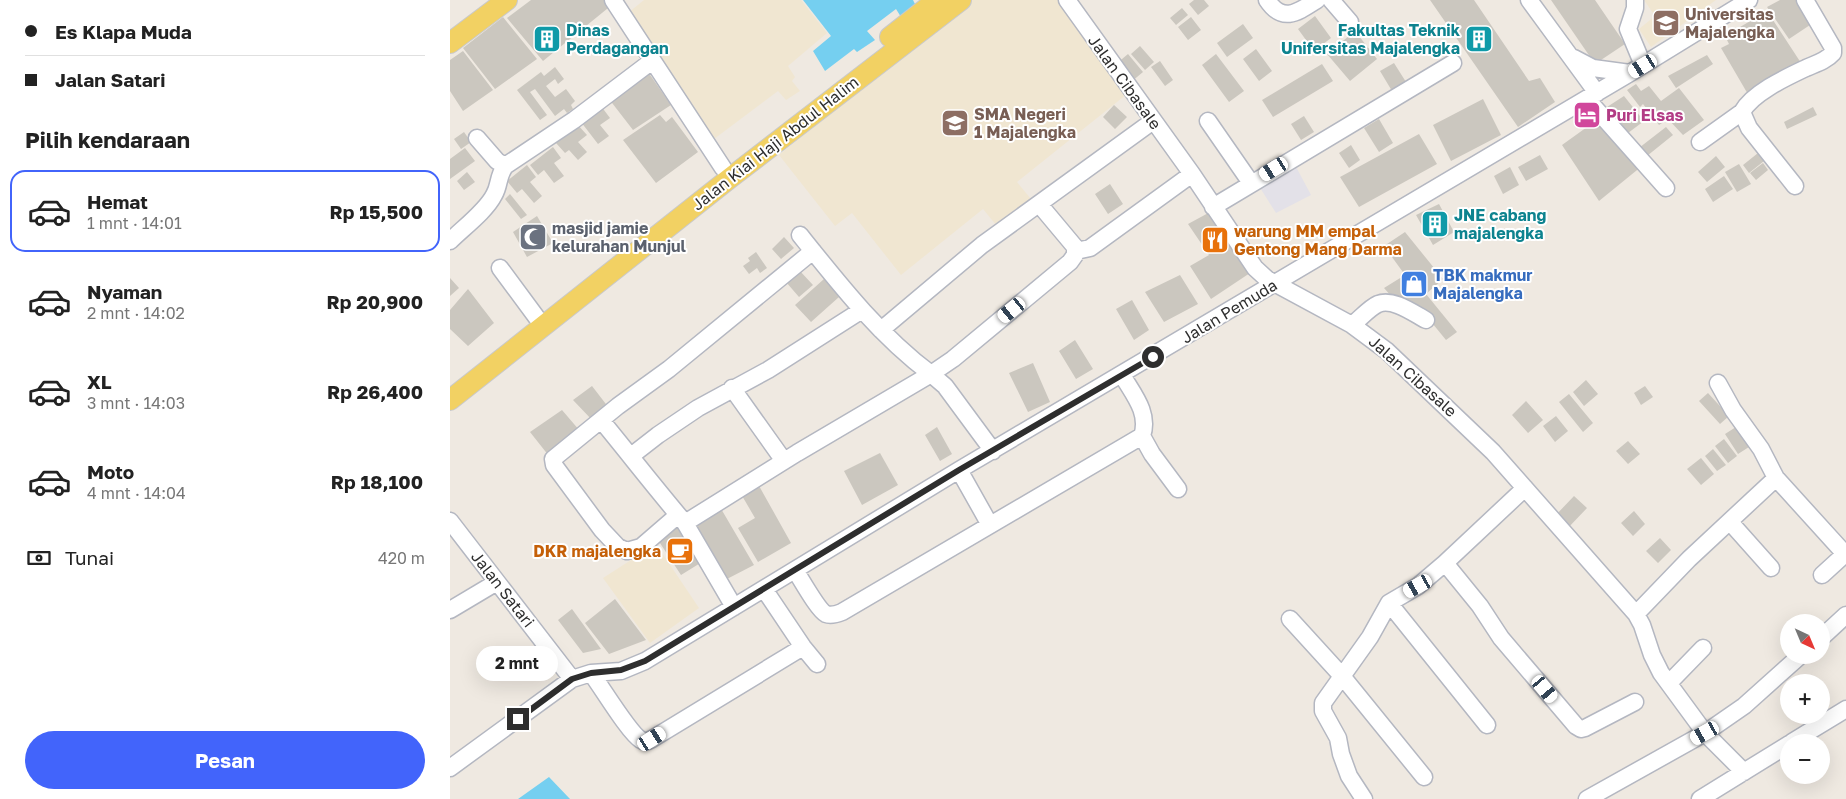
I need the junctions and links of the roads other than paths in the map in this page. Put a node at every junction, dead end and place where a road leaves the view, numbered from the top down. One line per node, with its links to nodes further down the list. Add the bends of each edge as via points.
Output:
1 (507, 0): 14 (main road)
2 (961, 0): 49 (main road, Jalan Kiai Haji Abdul Halim)
3 (1067, 0): 21 (street, Jalan Cibasale)
4 (1268, 0): 5 (street, via 1274,9 1282,13 1296,14)
5 (1317, 0)
6 (1331, 0): 13 (street)
7 (1529, 0): 15 (street)
8 (1635, 0): 18 (street, via 1628,29)
9 (1749, 0): 18 (street, Jalan Pemuda)
10 (1806, 0): 20 (street, via 1833,53 1757,95)
11 (614, 2): 16 (street)
12 (925, 4): 26 (main road, Jalan Kiai Haji Abdul Halim)
13 (1350, 22)
14 (450, 43)
15 (1572, 57): 18 (street, via 1593,68); 19 (street)
16 (652, 61): 25 (street, via 574,120); 26 (street)
17 (1453, 63): 28 (street)
18 (1637, 69): 19 (street, Jalan Pemuda)
19 (1592, 96): 30 (street); 38 (street, Jalan Pemuda)
20 (1742, 112): 24 (street); 29 (street, via 1749,128)
21 (1153, 121): 27 (street, Jalan Cibasale); 31 (street)
22 (1208, 121): 28 (street)
23 (477, 138): 25 (street)
24 (1700, 142)
25 (505, 166): 34 (street, via 488,205)
26 (723, 168): 40 (main road, Jalan Kiai Haji Abdul Halim)
27 (1192, 174): 32 (street, Jalan Cibasale); 36 (street, via 1090,248)
28 (1251, 183): 32 (street)
29 (1795, 186)
30 (1666, 188)
31 (1039, 204): 36 (street); 43 (street, via 982,245)
32 (1213, 207): 38 (street, Jalan Cibasale, via 1255,268)
33 (800, 235): 35 (street)
34 (450, 241)
35 (813, 251): 39 (street); 50 (street, via 669,369)
36 (1076, 251): 44 (street, via 1070,262)
37 (500, 268): 40 (street)
38 (1277, 283): 42 (street, Jalan Cibasale); 45 (street, Jalan Pemuda)
39 (862, 310): 43 (street); 48 (street, via 768,370)
40 (537, 318): 47 (main road, Jalan Kiai Haji Abdul Halim)
41 (1426, 320): 42 (street, via 1390,303 1377,304)
42 (1352, 325): 57 (street, Jalan Cibasale, via 1387,351 1444,404)
43 (881, 330): 44 (street)
44 (931, 374): 52 (street, via 945,386); 54 (street)
45 (1122, 375): 51 (street, via 1144,416); 52 (street, Jalan Pemuda)
46 (1718, 384): 56 (street)
47 (450, 386)
48 (732, 388): 53 (street); 54 (street)
49 (450, 400)
50 (600, 420): 53 (street); 59 (street, via 555,456 553,462 609,539 618,548 634,550)
51 (1142, 436): 58 (street); 62 (street)
52 (993, 451): 55 (street, Jalan Pemuda)
53 (631, 456): 59 (street)
54 (784, 461): 59 (street)
55 (959, 470): 62 (street); 66 (street, Jalan Pemuda)
56 (1776, 478): 61 (street); 63 (street)
57 (1526, 488): 64 (street); 73 (street, Jalan Cibasale)
58 (1178, 489)
59 (681, 519): 71 (street)
60 (450, 521): 68 (street, Jalan Satari)
61 (1730, 522): 65 (street); 73 (street)
62 (990, 524): 66 (street, via 833,615 826,614 819,607)
63 (1845, 555): 67 (street)
64 (1445, 563): 70 (street, via 1418,586); 85 (street, via 1501,638 1576,726 1585,728)
65 (1771, 568)
66 (795, 570): 69 (street, Jalan Pemuda)
67 (1822, 575)
68 (497, 582): 72 (street); 83 (street, Jalan Satari)
69 (764, 589): 71 (street, Jalan Pemuda); 77 (street)
70 (1389, 603): 82 (street); 87 (street)
71 (734, 607): 81 (street, Jalan Pemuda, via 645,661 621,670)
72 (450, 610)
73 (1636, 614): 84 (street, Jalan Cibasale, via 1656,663)
74 (1846, 615): 76 (street)
75 (1290, 619): 82 (street)
76 (1830, 630)
77 (803, 647): 79 (street); 81 (street, via 644,742 631,731)
78 (1703, 648): 84 (street)
79 (817, 664)
80 (1790, 664): 88 (street, via 1744,706)
81 (591, 673): 83 (street, Jalan Pemuda)
82 (1342, 676): 93 (street); 94 (street, via 1328,693 1322,707 1338,738 1349,776)
83 (572, 679): 91 (street)
84 (1669, 683): 88 (street, Jalan Cibasale)
85 (1635, 702)
86 (1846, 710): 89 (street)
87 (1487, 725)
88 (1705, 733): 92 (street, Jalan Cibasale); 95 (street)
89 (1805, 734)
90 (1780, 749): 92 (street)
91 (450, 768)
92 (1744, 772): 96 (street)
93 (1424, 777)
94 (1364, 799)
95 (1587, 799)
96 (1700, 799)

